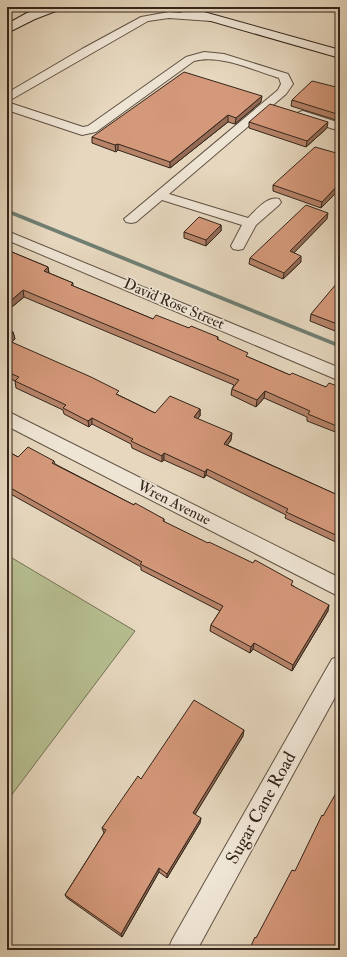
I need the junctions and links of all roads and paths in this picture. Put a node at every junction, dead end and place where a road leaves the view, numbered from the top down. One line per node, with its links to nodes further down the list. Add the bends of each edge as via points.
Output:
1 (27, 7): 5 (main road)
2 (57, 7): 6 (main road, via 31,16)
3 (173, 7): 4 (main road)
4 (212, 11): 7 (main road); 8 (main road); 9 (street, via 145,19)
5 (7, 17)
6 (7, 29)
7 (340, 42)
8 (340, 54)
9 (7, 98)
10 (267, 104): 11 (street, via 288,84 284,76 220,56 204,55 190,59 92,129 82,131); 12 (street); 13 (street)
11 (7, 106)
12 (340, 127)
13 (159, 196): 15 (street); 16 (street)
14 (274, 202): 16 (street)
15 (131, 219)
16 (250, 223): 18 (street)
17 (7, 235): 19 (street, David Rose Street)
18 (238, 246)
19 (340, 375)
20 (7, 418): 21 (street, Wren Avenue)
21 (340, 588)
22 (340, 666): 23 (street, Sugar Cane Road)
23 (182, 950)

